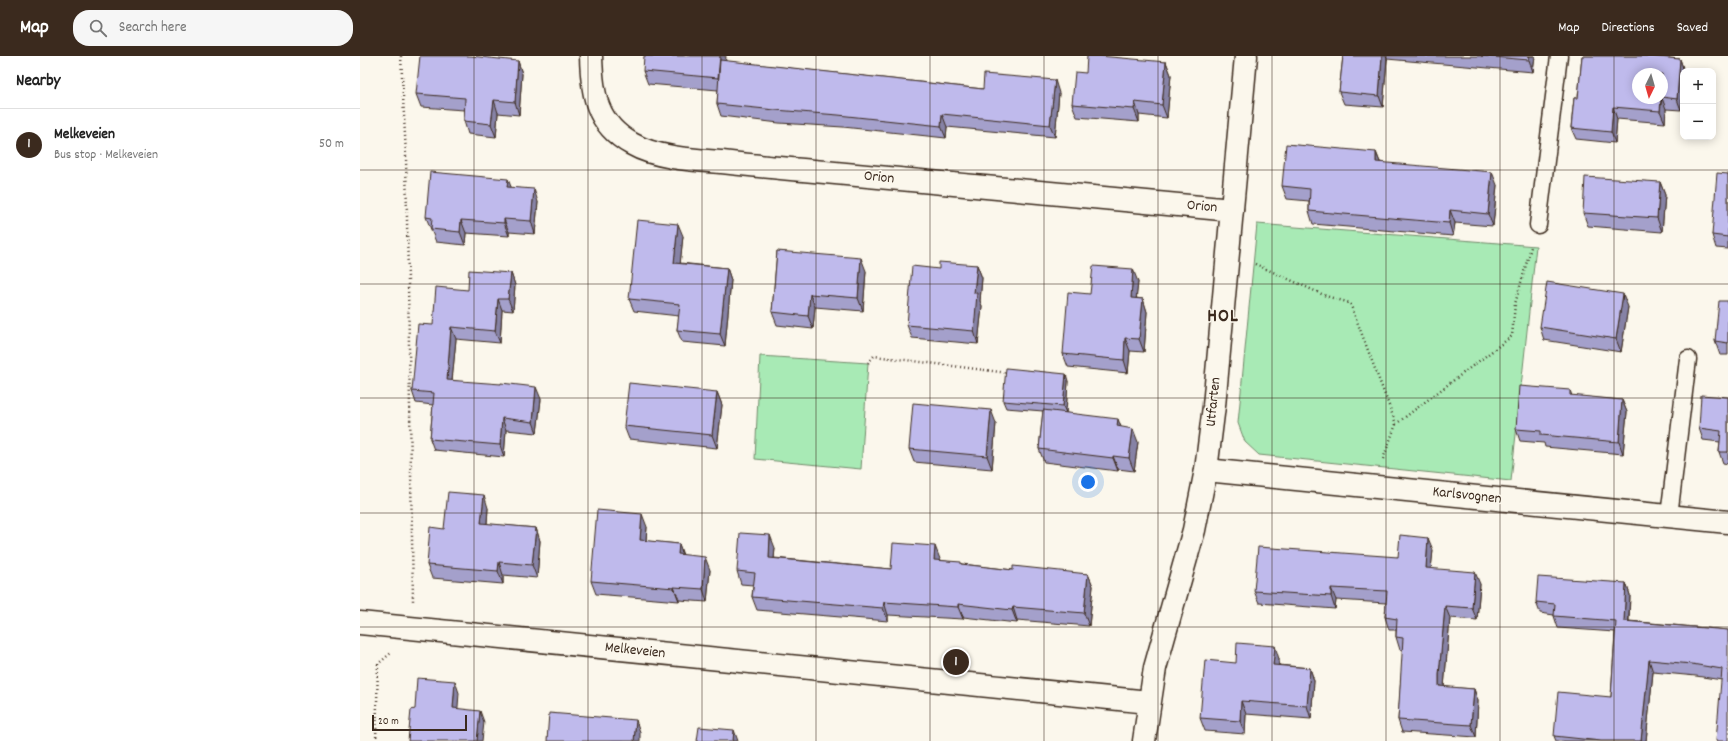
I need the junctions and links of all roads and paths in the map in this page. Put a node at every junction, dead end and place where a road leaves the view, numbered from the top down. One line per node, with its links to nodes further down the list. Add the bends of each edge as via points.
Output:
1 (401, 56): 17 (path, via 406,156)
2 (591, 56): 5 (street, Orion, via 591,79 596,103 605,122 633,145 654,152 689,159)
3 (1246, 56): 5 (street, Utfarten)
4 (1559, 56): 6 (lane)
5 (1232, 210): 7 (street, Utfarten)
6 (1538, 225): 11 (path, via 1515,304 1512,336)
7 (1228, 255): 11 (path, via 1259,265 1326,296 1350,303); 12 (street, Utfarten)
8 (1688, 359): 14 (lane)
9 (868, 363): 10 (path, via 874,356)
10 (1015, 374)
11 (1396, 424): 13 (path, via 1383,455)
12 (1206, 470): 13 (street, Karlsvognen); 18 (street, Utfarten, via 1194,530 1155,668)
13 (1380, 488): 14 (street, Karlsvognen)
14 (1669, 516): 15 (street, Karlsvognen)
15 (1728, 522)
16 (360, 623): 17 (street, Melkeveien)
17 (413, 629): 18 (street, Melkeveien); 19 (path, via 378,664)
18 (1149, 702): 20 (street, Utfarten)
19 (376, 741)
20 (1144, 741)

